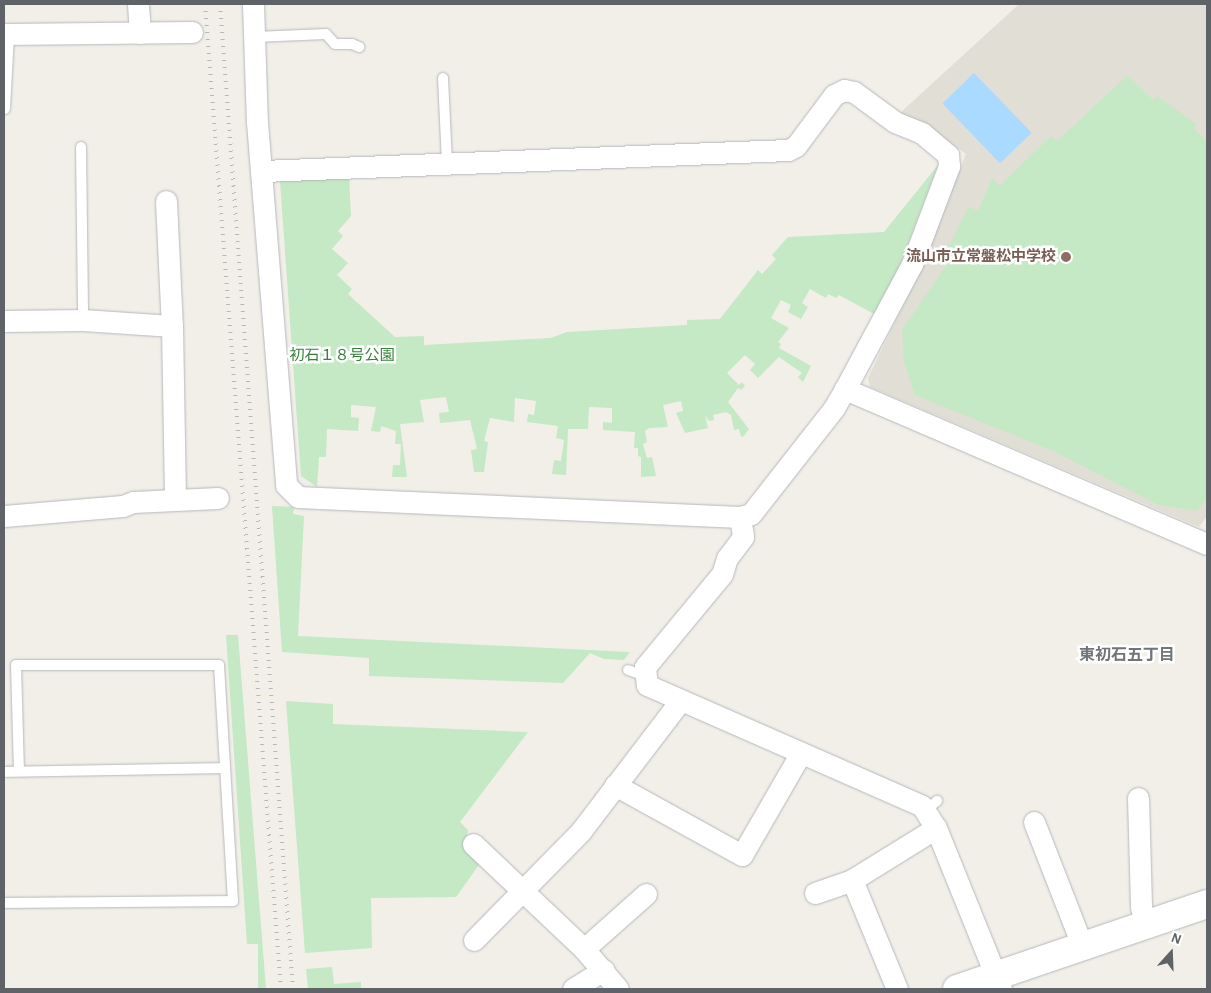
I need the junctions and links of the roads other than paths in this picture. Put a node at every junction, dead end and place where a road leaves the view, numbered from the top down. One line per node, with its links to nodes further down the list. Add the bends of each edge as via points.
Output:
1 (138, 4): 4 (street)
2 (253, 4): 6 (street)
3 (192, 32): 4 (street)
4 (140, 33): 5 (street)
5 (7, 34): 9 (lane)
6 (255, 38): 7 (lane, via 326,34 335,44); 12 (street)
7 (359, 47)
8 (443, 78): 11 (lane)
9 (5, 108)
10 (81, 147): 14 (lane)
11 (459, 167): 12 (street, via 408,171); 17 (street, via 690,161 788,150 796,146 829,90 854,92 872,113 922,133 948,155 950,166 912,264)
12 (262, 172): 21 (street, via 286,485 293,494)
13 (166, 201): 16 (street)
14 (83, 320): 15 (street); 16 (street)
15 (4, 321)
16 (172, 326): 19 (street)
17 (845, 389): 21 (street, via 756,508 751,514); 22 (street)
18 (218, 498): 19 (street)
19 (174, 500): 20 (street)
20 (4, 516)
21 (740, 517): 23 (street, via 743,537 719,588 646,667 636,673 647,685)
22 (1207, 544)
23 (680, 701): 24 (street); 28 (street)
24 (801, 753): 28 (street, via 742,855); 30 (street, via 922,806)
25 (223, 768): 26 (lane); 26 (lane, via 219,665 16,665); 37 (lane, via 233,901)
26 (19, 771): 27 (lane)
27 (4, 772)
28 (615, 785): 34 (street, via 581,831)
29 (1138, 798): 39 (street, via 1141,907)
30 (933, 814): 33 (street); 44 (street)
31 (1034, 822): 41 (street)
32 (473, 844): 34 (street)
33 (852, 880): 35 (street); 47 (street)
34 (522, 892): 40 (street); 42 (street)
35 (815, 893)
36 (646, 894): 42 (street)
37 (4, 903)
38 (1207, 904): 39 (street)
39 (1146, 926): 41 (street)
40 (474, 940)
41 (1083, 948): 44 (street)
42 (584, 949): 43 (street)
43 (603, 970): 45 (street); 46 (street)
44 (999, 984): 48 (street)
45 (572, 989)
46 (618, 989)
47 (897, 989)
48 (956, 989)

